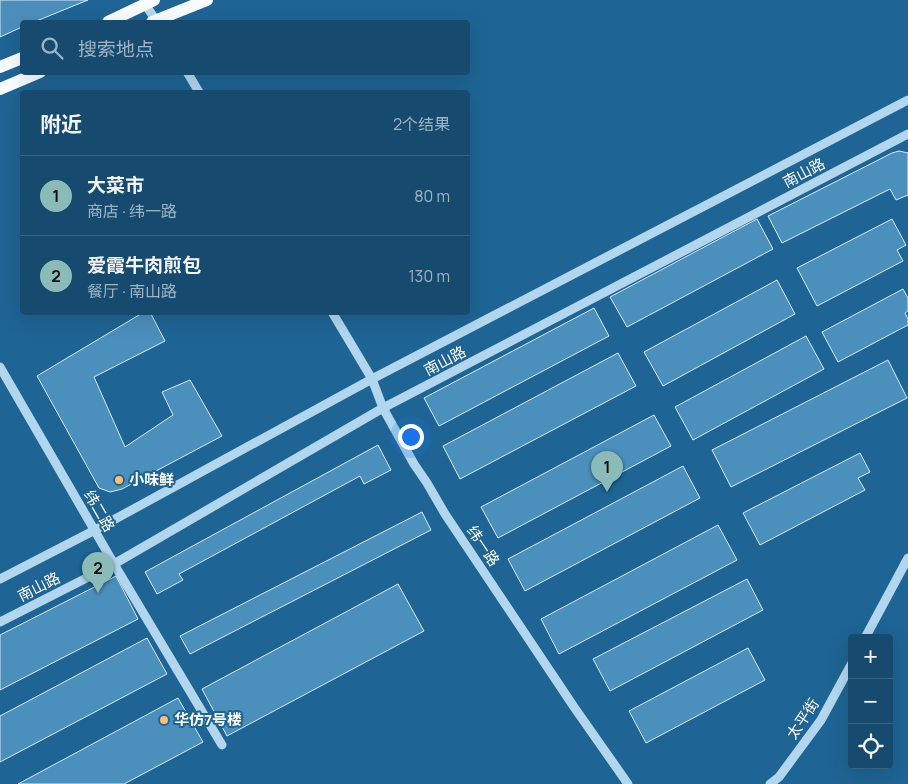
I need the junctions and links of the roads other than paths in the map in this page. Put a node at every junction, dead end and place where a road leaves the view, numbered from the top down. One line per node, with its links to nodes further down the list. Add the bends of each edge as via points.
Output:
1 (207, 0): 5 (main road)
2 (150, 2): 3 (main road); 4 (street)
3 (112, 20)
4 (154, 20)
5 (160, 20)
6 (20, 59): 7 (main road)
7 (0, 67)
8 (33, 75): 10 (main road)
9 (189, 75): 11 (street)
10 (0, 89)
11 (198, 90)
12 (908, 100): 16 (street, 南山路)
13 (908, 134): 17 (street, 南山路)
14 (334, 315): 16 (street, 纬一路)
15 (0, 367): 18 (street, 纬二路)
16 (372, 380): 17 (street, 纬一路); 18 (street, 南山路)
17 (383, 408): 20 (street, 南山路); 26 (street, 纬一路, via 445,514)
18 (95, 530): 20 (street, 纬二路); 21 (street, 南山路)
19 (908, 558): 23 (street)
20 (114, 564): 22 (street, 南山路); 25 (street, 纬二路)
21 (0, 579)
22 (0, 622)
23 (867, 634)
24 (848, 670): 27 (street, 太平街, via 821,720 779,777)
25 (222, 745)
26 (628, 784)
27 (770, 784)

